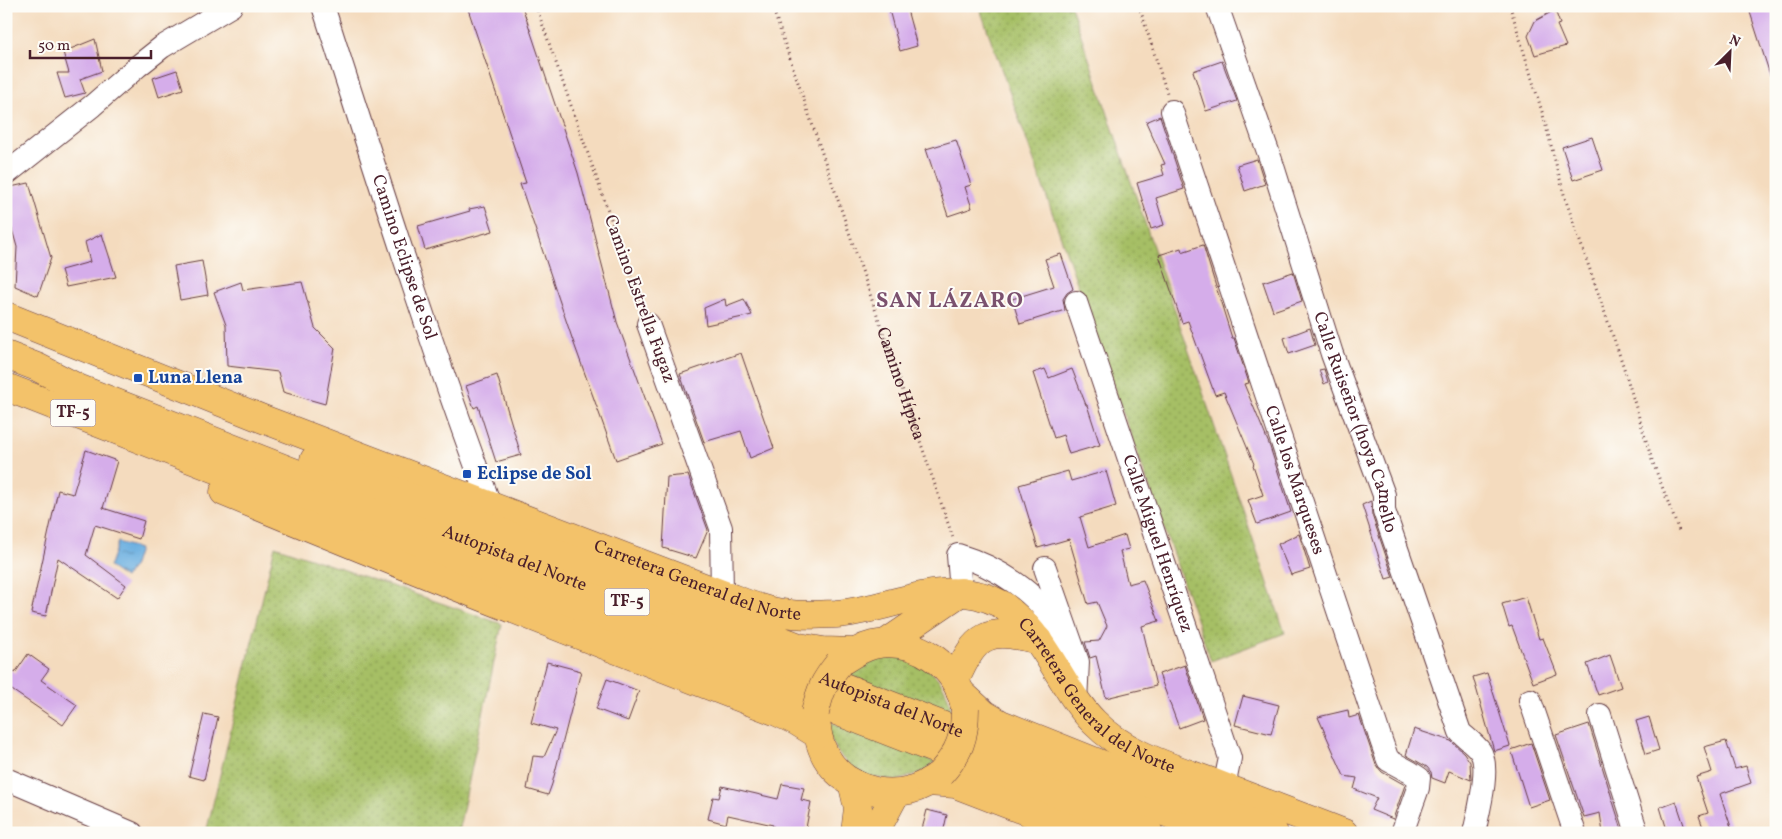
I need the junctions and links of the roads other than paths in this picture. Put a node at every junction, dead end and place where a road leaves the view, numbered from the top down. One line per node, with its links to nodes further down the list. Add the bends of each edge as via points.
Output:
1 (231, 6): 5 (street, via 162,47)
2 (323, 6): 13 (street, Camino Eclipse de Sol, via 394,229)
3 (1217, 6): 40 (street, Calle Ruiseñor (hoya Camello, via 1272,163 1332,354 1384,494 1384,512 1460,732 1480,752 1485,764)
4 (1172, 111): 39 (street, Calle los Marqueses, via 1388,760 1418,778 1418,788)
5 (6, 174)
6 (1076, 302): 29 (street, Calle Miguel Henríquez, via 1230,758)
7 (6, 316): 13 (main road, Carretera General del Norte)
8 (648, 324): 16 (street, Camino Estrella Fugaz, via 721,528)
9 (6, 355): 10 (main road, Autopista del Norte / TF-5)
10 (38, 367): 19 (main road, via 84,376 262,440 799,647); 36 (main road, Autopista del Norte / TF-5, via 78,388)
11 (6, 387): 12 (main road, Autopista del Norte / TF-5)
12 (140, 440): 25 (main road, via 186,476 644,662 796,721); 35 (main road, Autopista del Norte / TF-5)
13 (491, 506): 16 (main road, Carretera General del Norte)
14 (1045, 568): 23 (street, via 1078,662)
15 (961, 592): 16 (main road, Carretera General del Norte, via 916,596 860,611 798,615 771,611); 17 (main road, Carretera General del Norte, via 1002,604); 18 (main road); 20 (street, via 958,555 976,560 1034,597 1052,619 1062,641)
16 (722, 594)
17 (1038, 640): 20 (main road, Carretera General del Norte); 21 (main road, via 1014,633 992,634 977,642 966,657)
18 (886, 643): 19 (main road, via 871,646); 21 (main road, via 922,650 938,661)
19 (847, 658): 25 (main road, bridge, via 825,680 819,694)
20 (1060, 673): 23 (main road, Carretera General del Norte)
21 (960, 694): 26 (main road, bridge, via 965,724 962,740 951,762); 37 (main road, via 1001,724)
22 (1530, 700): 41 (street)
23 (1076, 701): 29 (main road, Carretera General del Norte, via 1120,744)
24 (1600, 715): 42 (street)
25 (816, 724): 28 (main road, via 826,757)
26 (934, 778): 30 (main road, via 912,790); 34 (main road)
27 (6, 779): 31 (street)
28 (852, 782): 30 (main road, via 876,791); 32 (main road, via 858,808)
29 (1224, 787): 38 (main road, Carretera General del Norte)
30 (896, 793): 33 (main road)
31 (132, 833)
32 (855, 833)
33 (878, 833)
34 (1083, 833)
35 (1149, 833)
36 (1218, 833)
37 (1274, 833)
38 (1344, 833)
39 (1402, 833)
40 (1474, 833)
41 (1575, 833)
42 (1637, 833)

